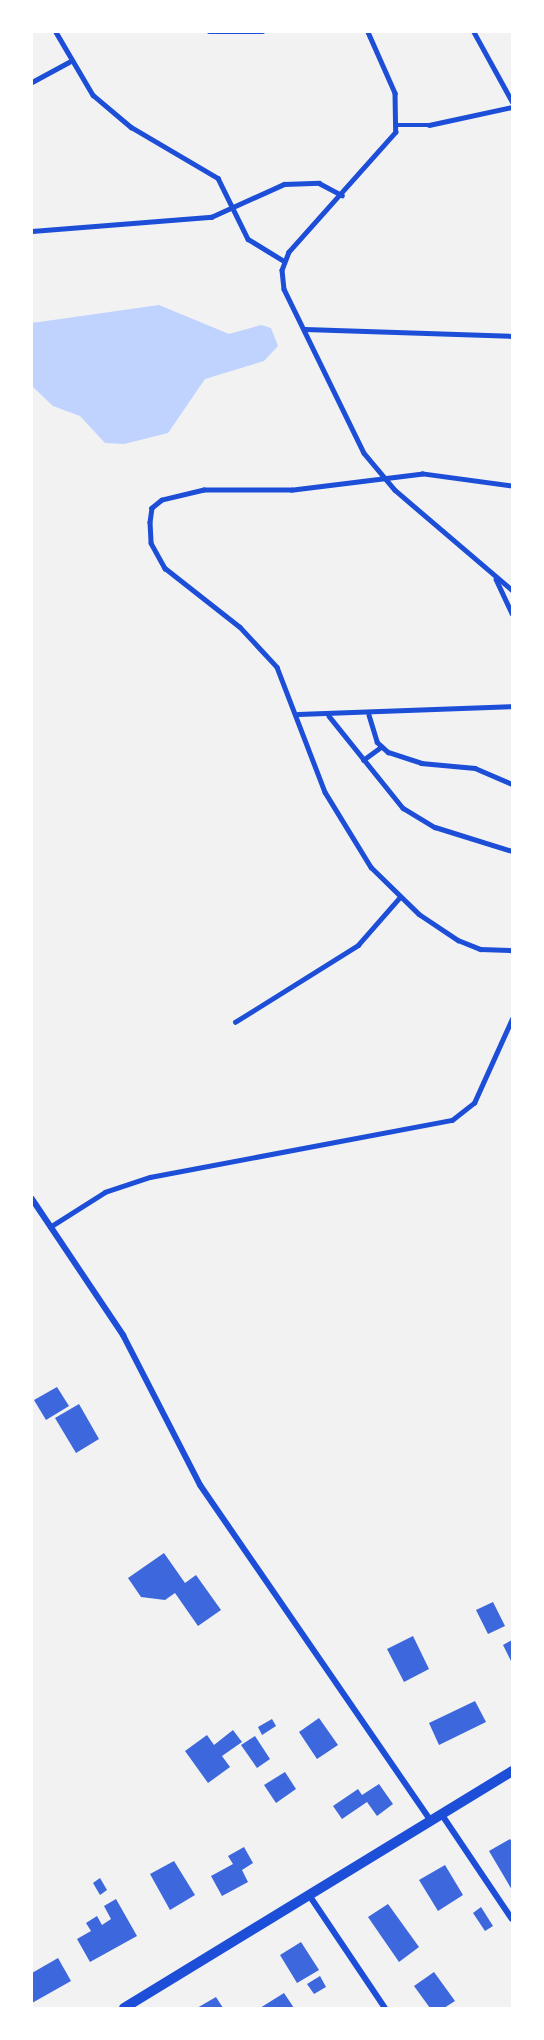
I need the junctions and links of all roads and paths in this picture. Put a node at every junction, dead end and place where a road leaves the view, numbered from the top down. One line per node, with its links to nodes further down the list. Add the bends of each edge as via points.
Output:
1 (56, 32): 6 (lane)
2 (209, 32): 3 (lane)
3 (263, 32)
4 (368, 32): 10 (lane, via 395,93)
5 (474, 32): 8 (lane)
6 (69, 62): 7 (lane); 12 (lane, via 118,118 218,178)
7 (32, 81)
8 (513, 101)
9 (513, 106): 10 (lane, via 429,125)
10 (397, 125): 11 (lane, via 388,145)
11 (342, 195): 12 (lane, via 320,183 297,182); 14 (lane)
12 (234, 204): 13 (lane, via 202,218); 14 (lane, via 248,238)
13 (32, 231)
14 (284, 261): 15 (lane, via 284,289)
15 (304, 329): 16 (lane); 17 (lane, via 344,418)
16 (513, 336)
17 (382, 476): 18 (lane, via 444,475); 19 (lane); 23 (lane, via 300,489 189,492 152,508 152,543 159,561 260,646 283,678)
18 (513, 486)
19 (494, 576): 20 (lane); 21 (lane)
20 (513, 590)
21 (513, 614)
22 (513, 706): 24 (lane)
23 (298, 714): 25 (lane); 30 (lane, via 333,809 363,856)
24 (369, 715): 25 (lane); 26 (lane)
25 (329, 716): 27 (lane)
26 (381, 747): 27 (lane); 28 (lane, via 421,763 475,768)
27 (363, 760): 29 (lane, via 393,800 424,822)
28 (513, 784)
29 (513, 851)
30 (400, 897): 31 (lane, via 458,940 480,949); 33 (lane, via 358,945)
31 (513, 950)
32 (513, 1019): 35 (lane, via 474,1103 452,1120 143,1179 105,1192)
33 (235, 1022)
34 (32, 1199): 35 (street)
35 (50, 1227): 38 (street, via 123,1335 200,1485)
36 (513, 1771): 37 (street)
37 (442, 1815): 38 (street); 40 (street)
38 (432, 1821): 39 (street)
39 (309, 1896): 41 (street); 42 (street)
40 (513, 1919)
41 (124, 2008)
42 (385, 2008)

